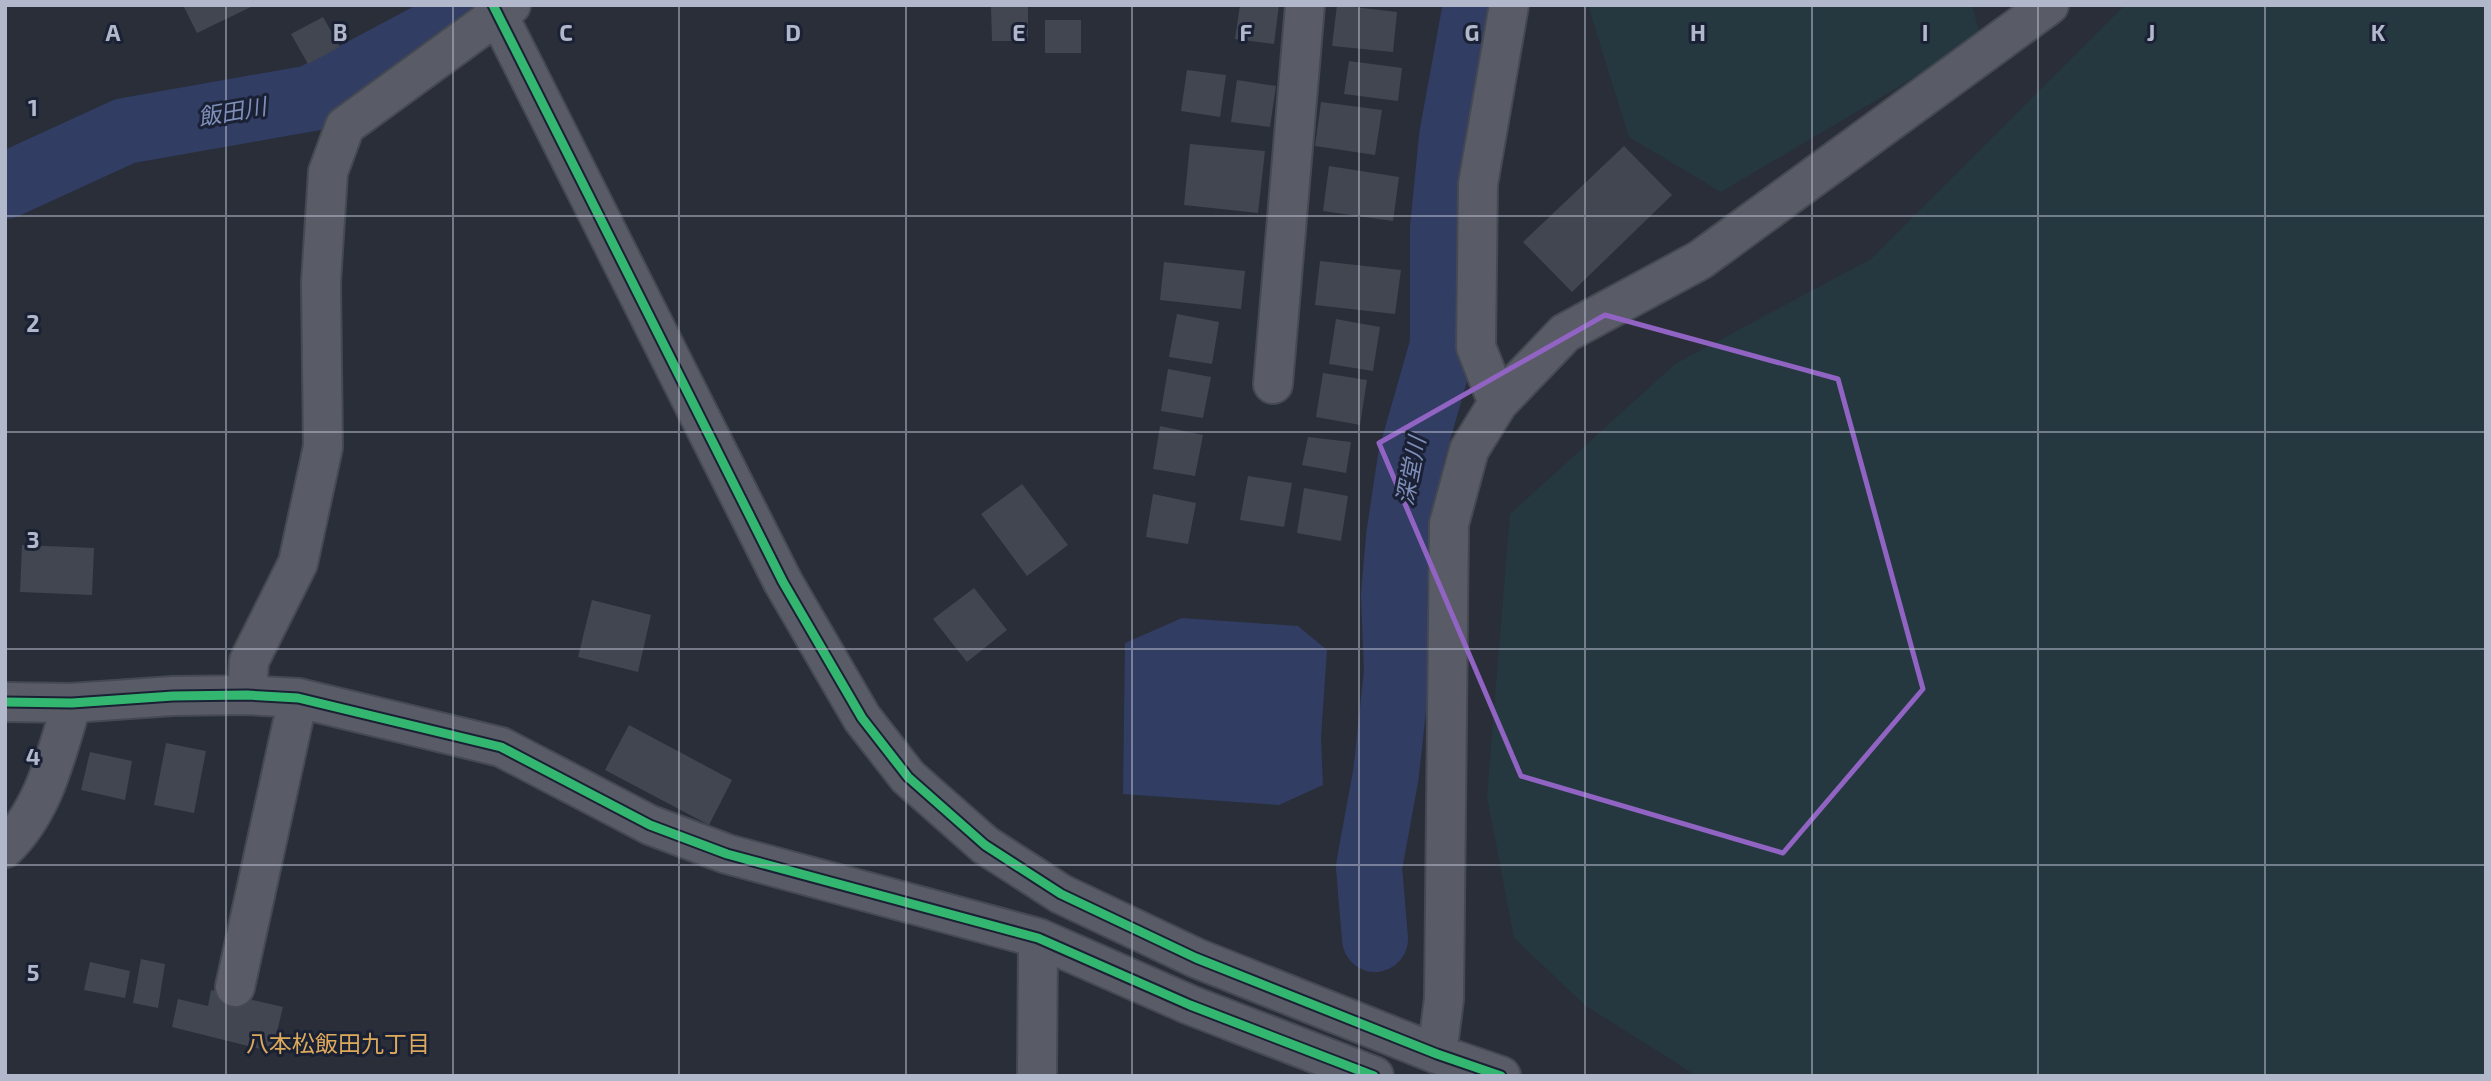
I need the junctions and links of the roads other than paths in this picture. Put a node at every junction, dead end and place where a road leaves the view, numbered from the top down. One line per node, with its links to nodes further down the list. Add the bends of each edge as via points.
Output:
1 (1305, 5): 6 (street)
2 (1509, 5): 7 (street, via 1478,184 1476,347)
3 (2049, 5): 5 (street)
4 (501, 9): 8 (street, via 345,126 328,172 321,282 323,447 298,563 248,661); 15 (street, via 783,582 862,718 908,777 985,845 1061,894 1196,958)
5 (1999, 21): 7 (street, via 1700,260 1565,333)
6 (1273, 384)
7 (1498, 403): 15 (street, via 1469,450 1449,524 1444,999)
8 (247, 695): 9 (street); 11 (street)
9 (298, 698): 13 (street, via 501,747 650,825 727,854); 14 (street)
10 (5, 702): 11 (street)
11 (72, 703): 12 (street, via 45,792)
12 (5, 848)
13 (1038, 938): 16 (street); 17 (street, via 1190,1005)
14 (234, 987)
15 (1437, 1054): 18 (street)
16 (1037, 1076)
17 (1374, 1076)
18 (1502, 1076)

